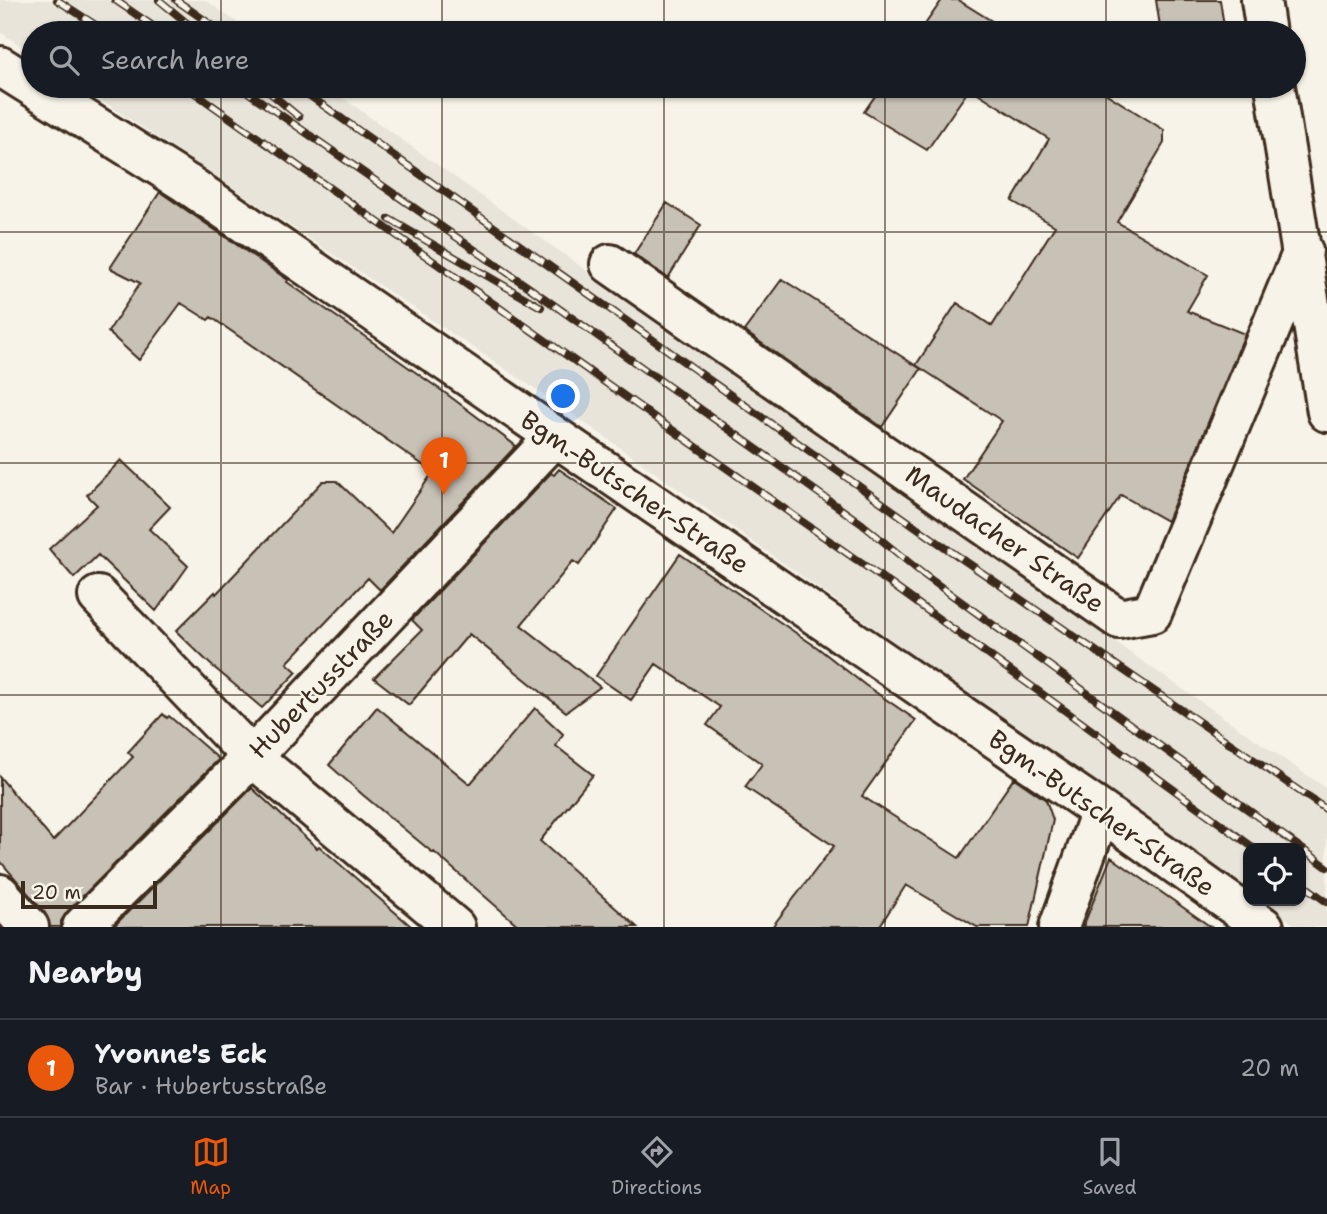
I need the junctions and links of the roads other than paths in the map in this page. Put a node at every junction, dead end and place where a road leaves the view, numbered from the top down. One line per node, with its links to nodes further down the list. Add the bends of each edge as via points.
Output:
1 (1261, 0): 2 (street)
2 (1264, 21)
3 (0, 66): 4 (street, Bgm.-Butscher-Straße)
4 (21, 79)
5 (51, 98): 10 (street, Bgm.-Butscher-Straße, via 186,183)
6 (1277, 98): 7 (street)
7 (1303, 251): 8 (street, Maudacher Straße, via 1152,613 1118,619); 9 (street)
8 (610, 264)
9 (1327, 412)
10 (555, 437): 12 (street, Hubertusstraße); 13 (street, Bgm.-Butscher-Straße)
11 (98, 596): 12 (street)
12 (252, 757): 16 (street, Hubertusstraße); 17 (street)
13 (1101, 811): 18 (street); 19 (street, Bgm.-Butscher-Straße)
14 (0, 894): 15 (street)
15 (29, 927)
16 (82, 927)
17 (455, 927)
18 (1059, 927)
19 (1264, 927)

